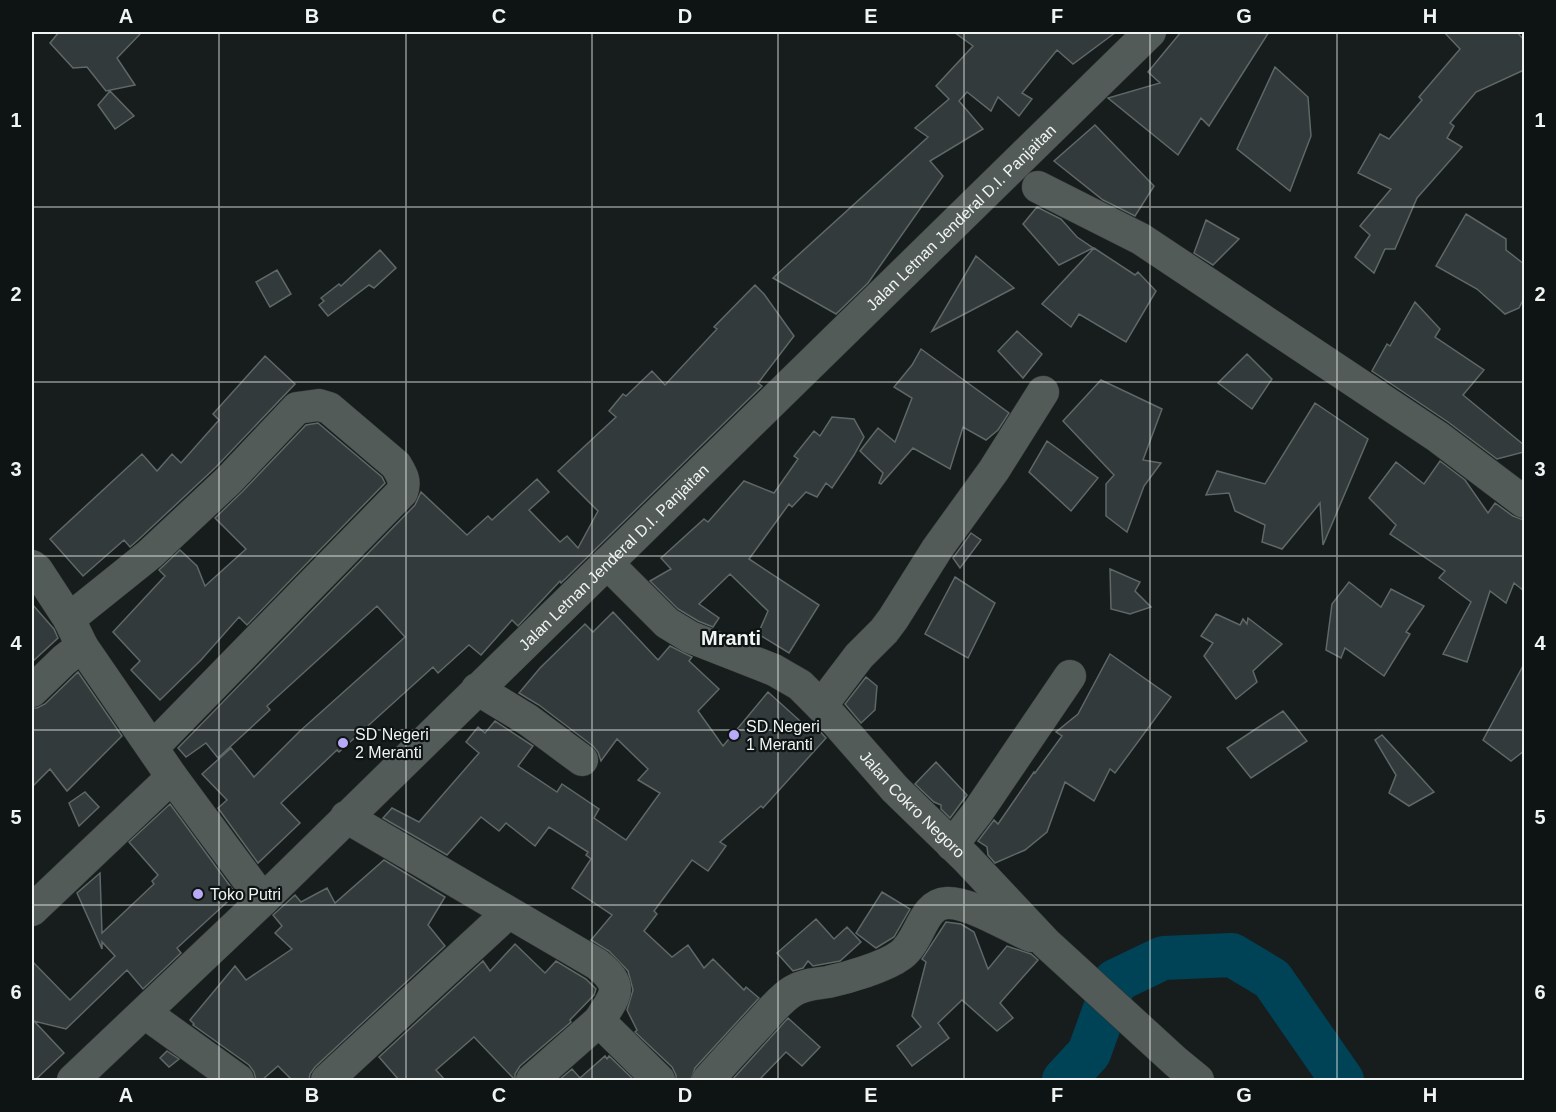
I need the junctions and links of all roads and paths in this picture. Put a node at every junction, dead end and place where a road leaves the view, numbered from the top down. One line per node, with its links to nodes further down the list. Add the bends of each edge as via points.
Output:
1 (1150, 32): 5 (street, Jalan Letnan Jenderal D.I. Panjaitan)
2 (1038, 188): 4 (street, via 1141,239 1438,436)
3 (1043, 392): 11 (street, via 893,619)
4 (1524, 502)
5 (607, 563): 9 (street, Jalan Letnan Jenderal D.I. Panjaitan); 11 (street, Jalan Cokro Negoro, via 667,623 690,638 774,670 800,685)
6 (32, 566): 7 (street)
7 (76, 632): 10 (street); 12 (street); 12 (street, via 297,408 329,408 396,465 405,485 402,492)
8 (1070, 676): 16 (street)
9 (477, 689): 13 (street); 15 (street, Jalan Letnan Jenderal D.I. Panjaitan)
10 (32, 691)
11 (821, 706): 16 (street, Jalan Cokro Negoro, via 895,789)
12 (153, 747): 14 (street)
13 (582, 760)
14 (172, 777): 17 (street); 18 (street)
15 (346, 817): 17 (street, Jalan Letnan Jenderal D.I. Panjaitan); 19 (street)
16 (952, 845): 20 (street, Jalan Cokro Negoro)
17 (263, 900): 21 (street, Jalan Letnan Jenderal D.I. Panjaitan)
18 (32, 910)
19 (508, 913): 22 (street, via 608,973 615,990); 26 (street)
20 (1046, 943): 23 (street, Jalan Cokro Negoro); 29 (street, via 962,905 937,905 927,915 914,942 900,956 793,991)
21 (145, 1013): 24 (street, Jalan Letnan Jenderal D.I. Panjaitan); 25 (street)
22 (599, 1021): 27 (street); 28 (street)
23 (1187, 1071)
24 (73, 1080)
25 (238, 1080)
26 (327, 1080)
27 (532, 1080)
28 (659, 1080)
29 (708, 1080)

